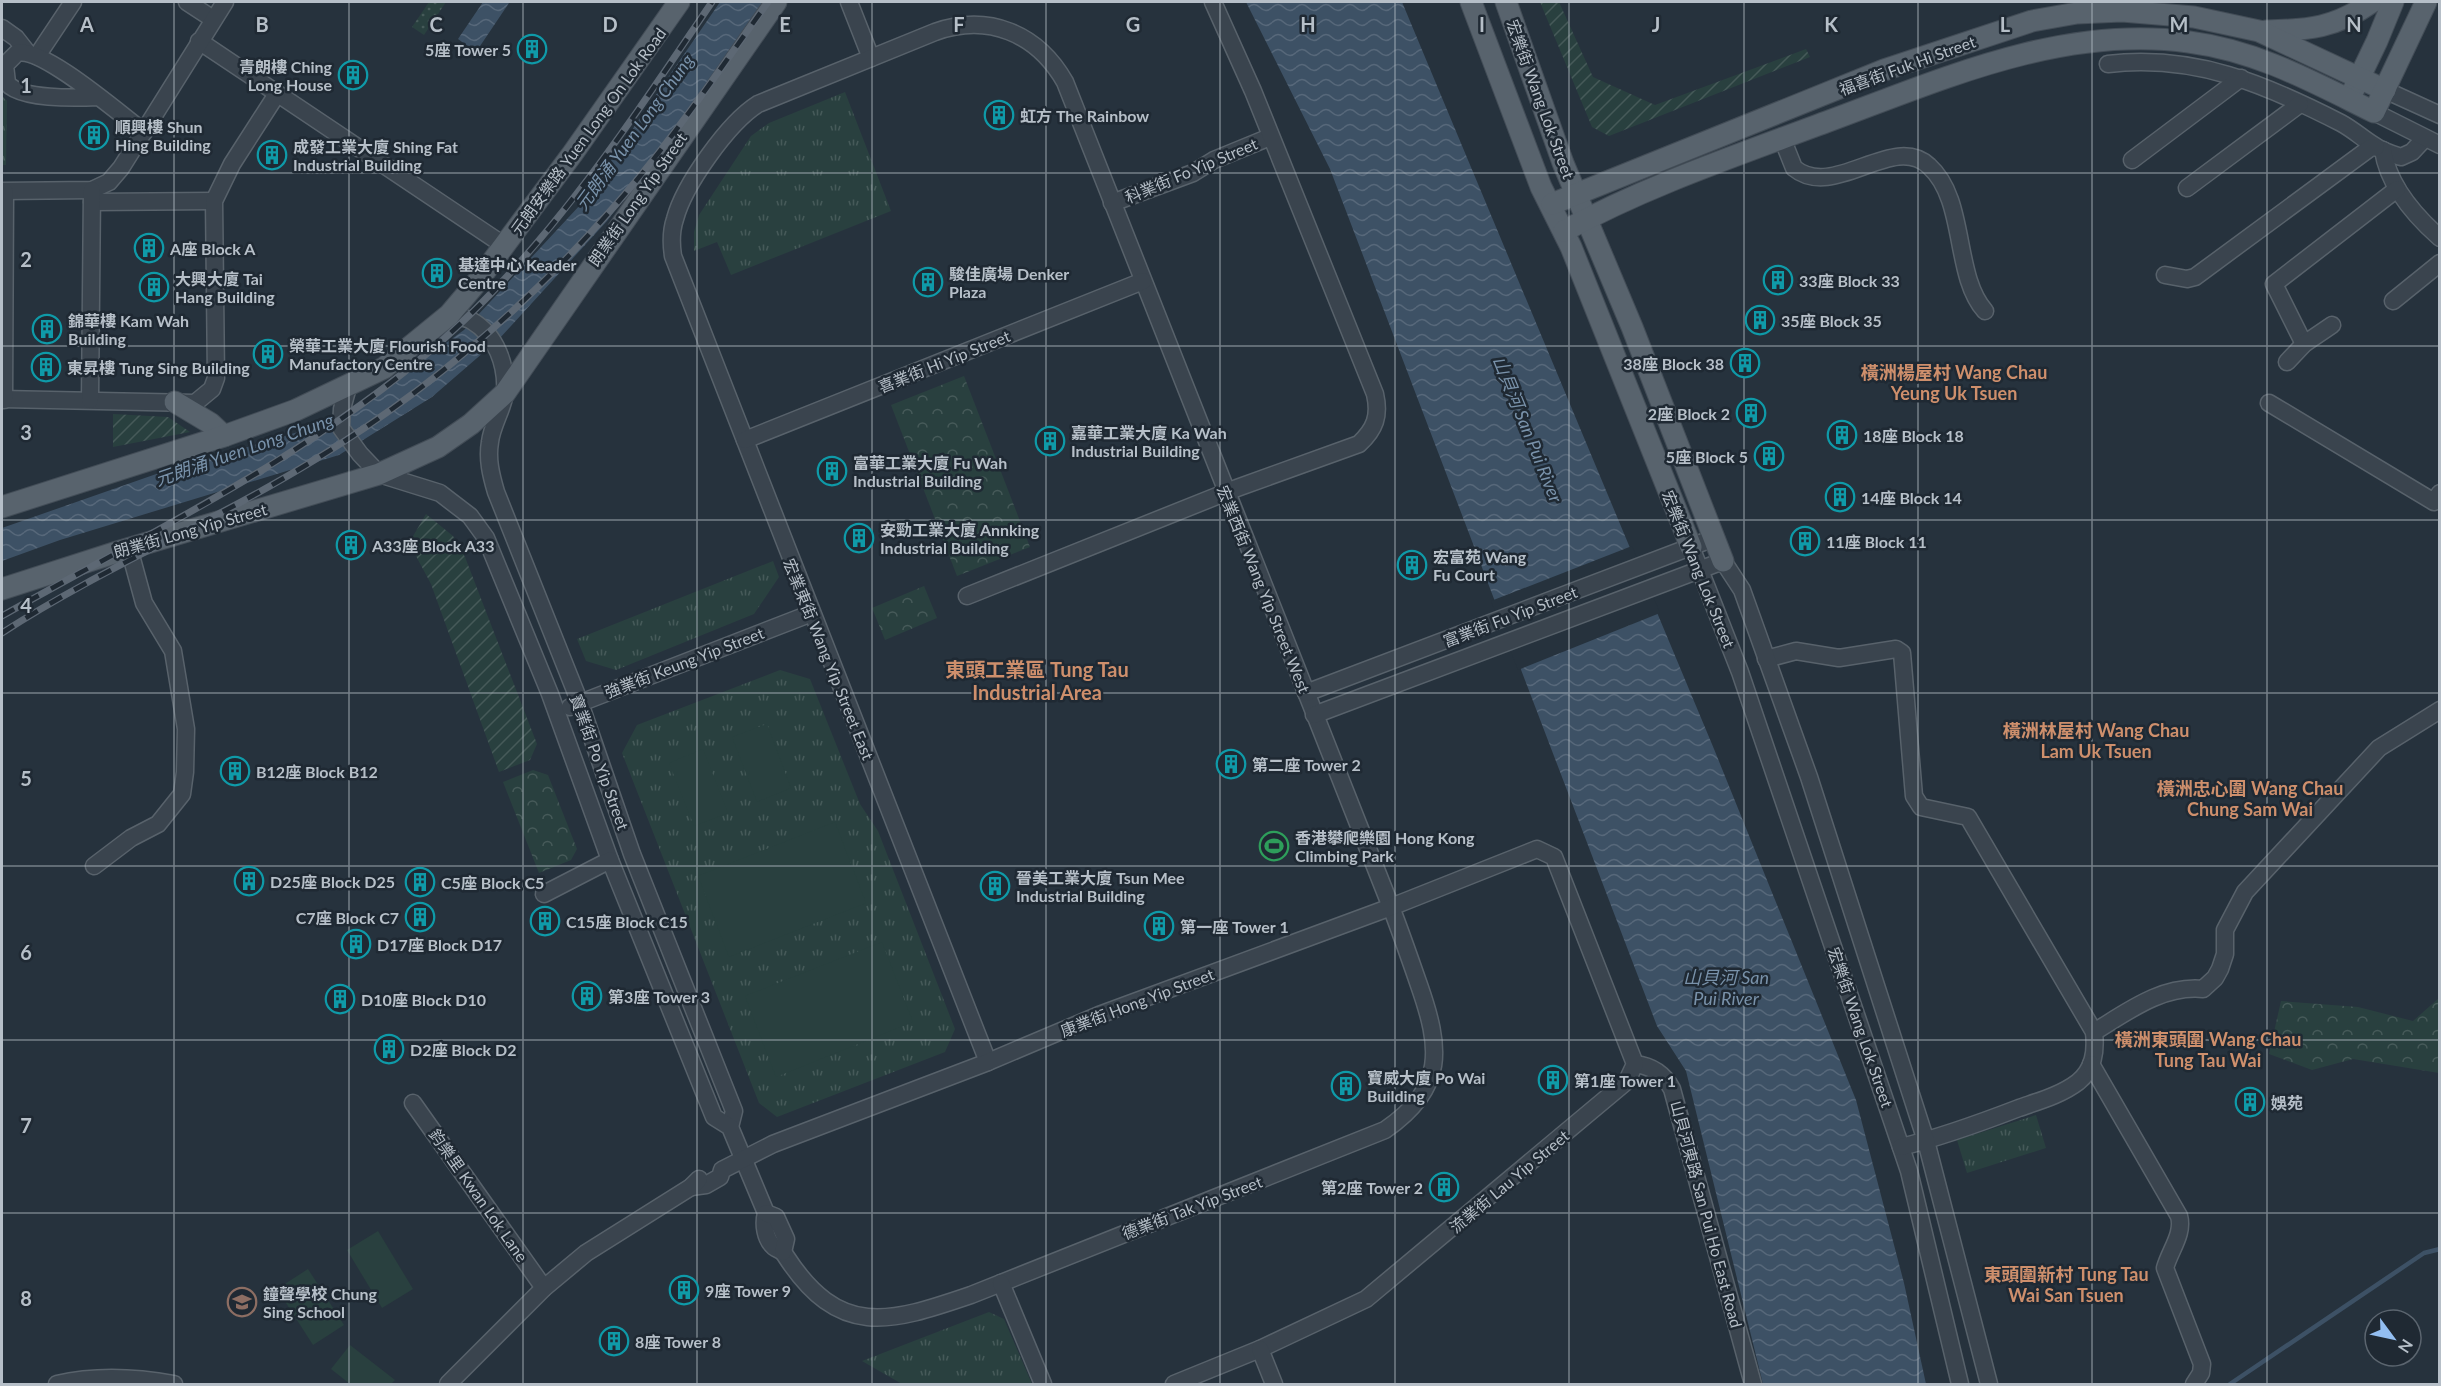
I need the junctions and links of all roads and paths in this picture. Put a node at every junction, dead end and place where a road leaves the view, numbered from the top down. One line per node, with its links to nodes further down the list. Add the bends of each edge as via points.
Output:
1 (73, 2): 17 (street)
2 (187, 2): 13 (street)
3 (225, 2): 13 (street)
4 (679, 2): 46 (main road, 元朗安樂路 Yuen Long On Lok Road)
5 (776, 2): 58 (main road, 朗業街 Long Yip Street)
6 (849, 2): 18 (street)
7 (1213, 2): 30 (street)
8 (1471, 2): 42 (main road, 宏樂街 Wang Lok Street)
9 (1506, 2): 38 (main road, 宏樂街 Wang Lok Street)
10 (2372, 2): 15 (main road, via 2331,25)
11 (2393, 2): 21 (main road)
12 (2426, 2): 22 (main road)
13 (213, 19): 16 (street)
14 (2, 28): 17 (street)
15 (2259, 31): 21 (main road, 福喜街 Fuk Hi Street); 38 (main road, 福喜街 Fuk Hi Street, via 2194,17 2122,10 2032,21 1884,70)
16 (198, 41): 23 (street); 29 (street)
17 (32, 54): 24 (street, via 61,69); 24 (street, via 12,56 5,66 4,77 14,90 72,98)
18 (871, 58): 41 (street, 宏業西街 Wang Yip Street West, via 948,27 998,27 1031,41 1061,74); 47 (street, 宏業西街 Wang Yip Street West, via 770,98 736,120 679,206 672,231)
19 (2108, 64): 20 (street, via 2182,64)
20 (2241, 78): 26 (street); 34 (street)
21 (2359, 78): 22 (main road, 福喜街 Fuk Hi Street); 25 (main road)
22 (2385, 90): 27 (main road); 28 (street, 福喜街 Fuk Hi Street)
23 (277, 93): 40 (street, via 232,164); 46 (street)
24 (98, 97): 29 (street)
25 (2348, 99): 27 (main road, 福喜街 Fuk Hi Street); 31 (main road, 福喜街 Fuk Hi Street, via 2264,59 2188,42 2118,38 2072,43 1990,63)
26 (2300, 104): 33 (street, via 2359,133); 35 (street)
27 (2374, 112): 32 (street, 福喜街 Fuk Hi Street)
28 (2439, 115)
29 (144, 132): 39 (street, via 109,182)
30 (1270, 136): 41 (street, 科業街 Fo Yip Street, via 1184,177); 66 (street, via 1378,408 1370,434 1359,444)
31 (1782, 138): 43 (main road, 福喜街 Fuk Hi Street); 52 (street, via 1794,168 1810,177 1826,178 1899,156 1917,158 1929,166 1940,179 1956,217 1965,266)
32 (2432, 142): 33 (street, via 2404,156)
33 (2380, 148): 36 (street); 49 (street, via 2370,148 2195,277)
34 (2132, 160)
35 (2187, 188)
36 (2397, 189): 45 (street); 55 (street, via 2274,284)
37 (3, 192): 39 (street); 59 (street)
38 (1576, 193): 42 (main road, 福喜街 Fuk Hi Street); 43 (main road, 宏樂街 Wang Lok Street)
39 (92, 196): 40 (street); 60 (street)
40 (214, 201): 61 (street, via 216,378 212,389 195,403)
41 (1112, 203): 50 (street, 宏業西街 Wang Yip Street West)
42 (1552, 204): 44 (main road, 宏樂街 Wang Lok Street)
43 (1587, 219): 44 (main road, 福喜街 Fuk Hi Street); 69 (main road, 宏樂街 Wang Lok Street)
44 (1564, 231): 70 (main road, 宏樂街 Wang Lok Street)
45 (2439, 238)
46 (505, 246): 53 (main road, 元朗安樂路 Yuen Long On Lok Road)
47 (673, 256): 64 (street, 宏業東街 Wang Yip Street East)
48 (2439, 263): 51 (street)
49 (2165, 275)
50 (1143, 281): 64 (street, 喜業街 Hi Yip Street); 66 (street, 宏業西街 Wang Yip Street West)
51 (2393, 301)
52 (1985, 311)
53 (449, 315): 57 (main road, 元朗安樂路 Yuen Long On Lok Road, via 384,368); 58 (street, via 471,320 494,342 502,358)
54 (2332, 325): 55 (street)
55 (2304, 344): 56 (street)
56 (2287, 362)
57 (348, 387): 63 (main road, 元朗安樂路 Yuen Long On Lok Road); 65 (street, via 341,428)
58 (505, 393): 65 (main road, 朗業街 Long Yip Street, via 433,451); 79 (street, 寶業街 Po Yip Street, via 489,442 490,471)
59 (3, 399): 60 (street)
60 (90, 400): 61 (street)
61 (175, 402): 63 (main road)
62 (2269, 403): 67 (street, via 2434,502)
63 (224, 436): 68 (main road, 元朗安樂路 Yuen Long On Lok Road)
64 (745, 440): 76 (street, 宏業東街 Wang Yip Street East)
65 (379, 474): 71 (main road, 朗業街 Long Yip Street); 81 (street, 寶業街 Po Yip Street, via 440,493 470,516 486,538)
66 (1226, 493): 75 (street); 78 (street, 宏業西街 Wang Yip Street West)
67 (2439, 493)
68 (2, 507)
69 (1714, 538): 70 (street, 富業街 Fu Yip Street); 72 (main road, 宏樂街 Wang Lok Street)
70 (1691, 547): 73 (street, 宏樂街 Wang Lok Street); 78 (street, 富業街 Fu Yip Street)
71 (129, 548): 74 (main road, 朗業街 Long Yip Street); 84 (street, via 144,603 173,651 186,729 185,772 182,794 158,824)
72 (1723, 561): 73 (street, 富業街 Fu Yip Street); 77 (street, 宏樂街 Wang Lok Street, via 1742,590)
73 (1700, 570): 82 (street, 富業街 Fu Yip Street); 94 (street, 宏樂街 Wang Lok Street, via 1743,683)
74 (2, 589)
75 (968, 596)
76 (812, 613): 79 (street, 強業街 Keung Yip Street); 88 (street, 宏業東街 Wang Yip Street East)
77 (1766, 659): 87 (street, via 1796,651 1839,658 1896,649 1902,653 1917,803 1968,817); 93 (street, 宏樂街 Wang Lok Street, via 1809,777)
78 (1306, 693): 82 (street, 宏業西街 Wang Yip Street West)
79 (580, 703): 81 (street, 強業街 Keung Yip Street); 92 (street, 寶業街 Po Yip Street, via 632,854 734,1111)
80 (2439, 710): 87 (street, via 2379,748 2245,892 2225,930 2225,954 2209,984 2203,989 2187,988 2142,1002)
81 (556, 712): 83 (street, 寶業街 Po Yip Street)
82 (1314, 715): 86 (street, 宏業西街 Wang Yip Street West)
83 (610, 860): 85 (street); 92 (street, 寶業街 Po Yip Street, via 714,1117)
84 (93, 866)
85 (544, 894)
86 (1391, 907): 88 (street, 康業街 Hong Yip Street, via 1099,1015); 89 (street, 康業街 Hong Yip Street, via 1537,849 1550,854); 96 (street, 德業街 Tak Yip Street, via 1433,1024 1435,1046 1433,1070 1425,1090 1401,1119 1365,1140)
87 (2094, 1032): 90 (street, via 2097,1051)
88 (988, 1062): 95 (street, 康業街 Hong Yip Street, via 773,1144)
89 (1635, 1064): 98 (street, 流業街 Lau Yip Street, via 1627,1081 1366,1299); 105 (street, 山貝河東路 San Pui Ho East Road, via 1657,1071 1672,1089)
90 (2091, 1064): 93 (street, via 2079,1081 2060,1092); 108 (street, via 2179,1216 2181,1230 2165,1268 2202,1364)
91 (413, 1103): 97 (street, 鈞樂里 Kwan Lok Lane)
92 (730, 1127): 95 (street, 寶業街 Po Yip Street)
93 (1926, 1141): 94 (street); 107 (street, 宏樂街 Wang Lok Street)
94 (1901, 1147): 106 (street, 宏樂街 Wang Lok Street)
95 (744, 1159): 96 (street, 德業街 Tak Yip Street, via 765,1213 776,1217 786,1239 783,1252 789,1264 817,1295 835,1307 863,1318 889,1319 916,1314); 97 (street, 康業街 Hong Yip Street, via 702,1174 691,1187 586,1253)
96 (1001, 1283): 102 (street)
97 (544, 1288): 101 (street, 康業街 Hong Yip Street)
98 (1260, 1349): 103 (street, 流業街 Lau Yip Street); 104 (street)
99 (57, 1384): 100 (street, via 126,1378)
100 (174, 1384)
101 (448, 1384)
102 (1043, 1384)
103 (1174, 1384)
104 (1274, 1384)
105 (1753, 1384)
106 (1960, 1384)
107 (1989, 1384)
108 (2194, 1384)

